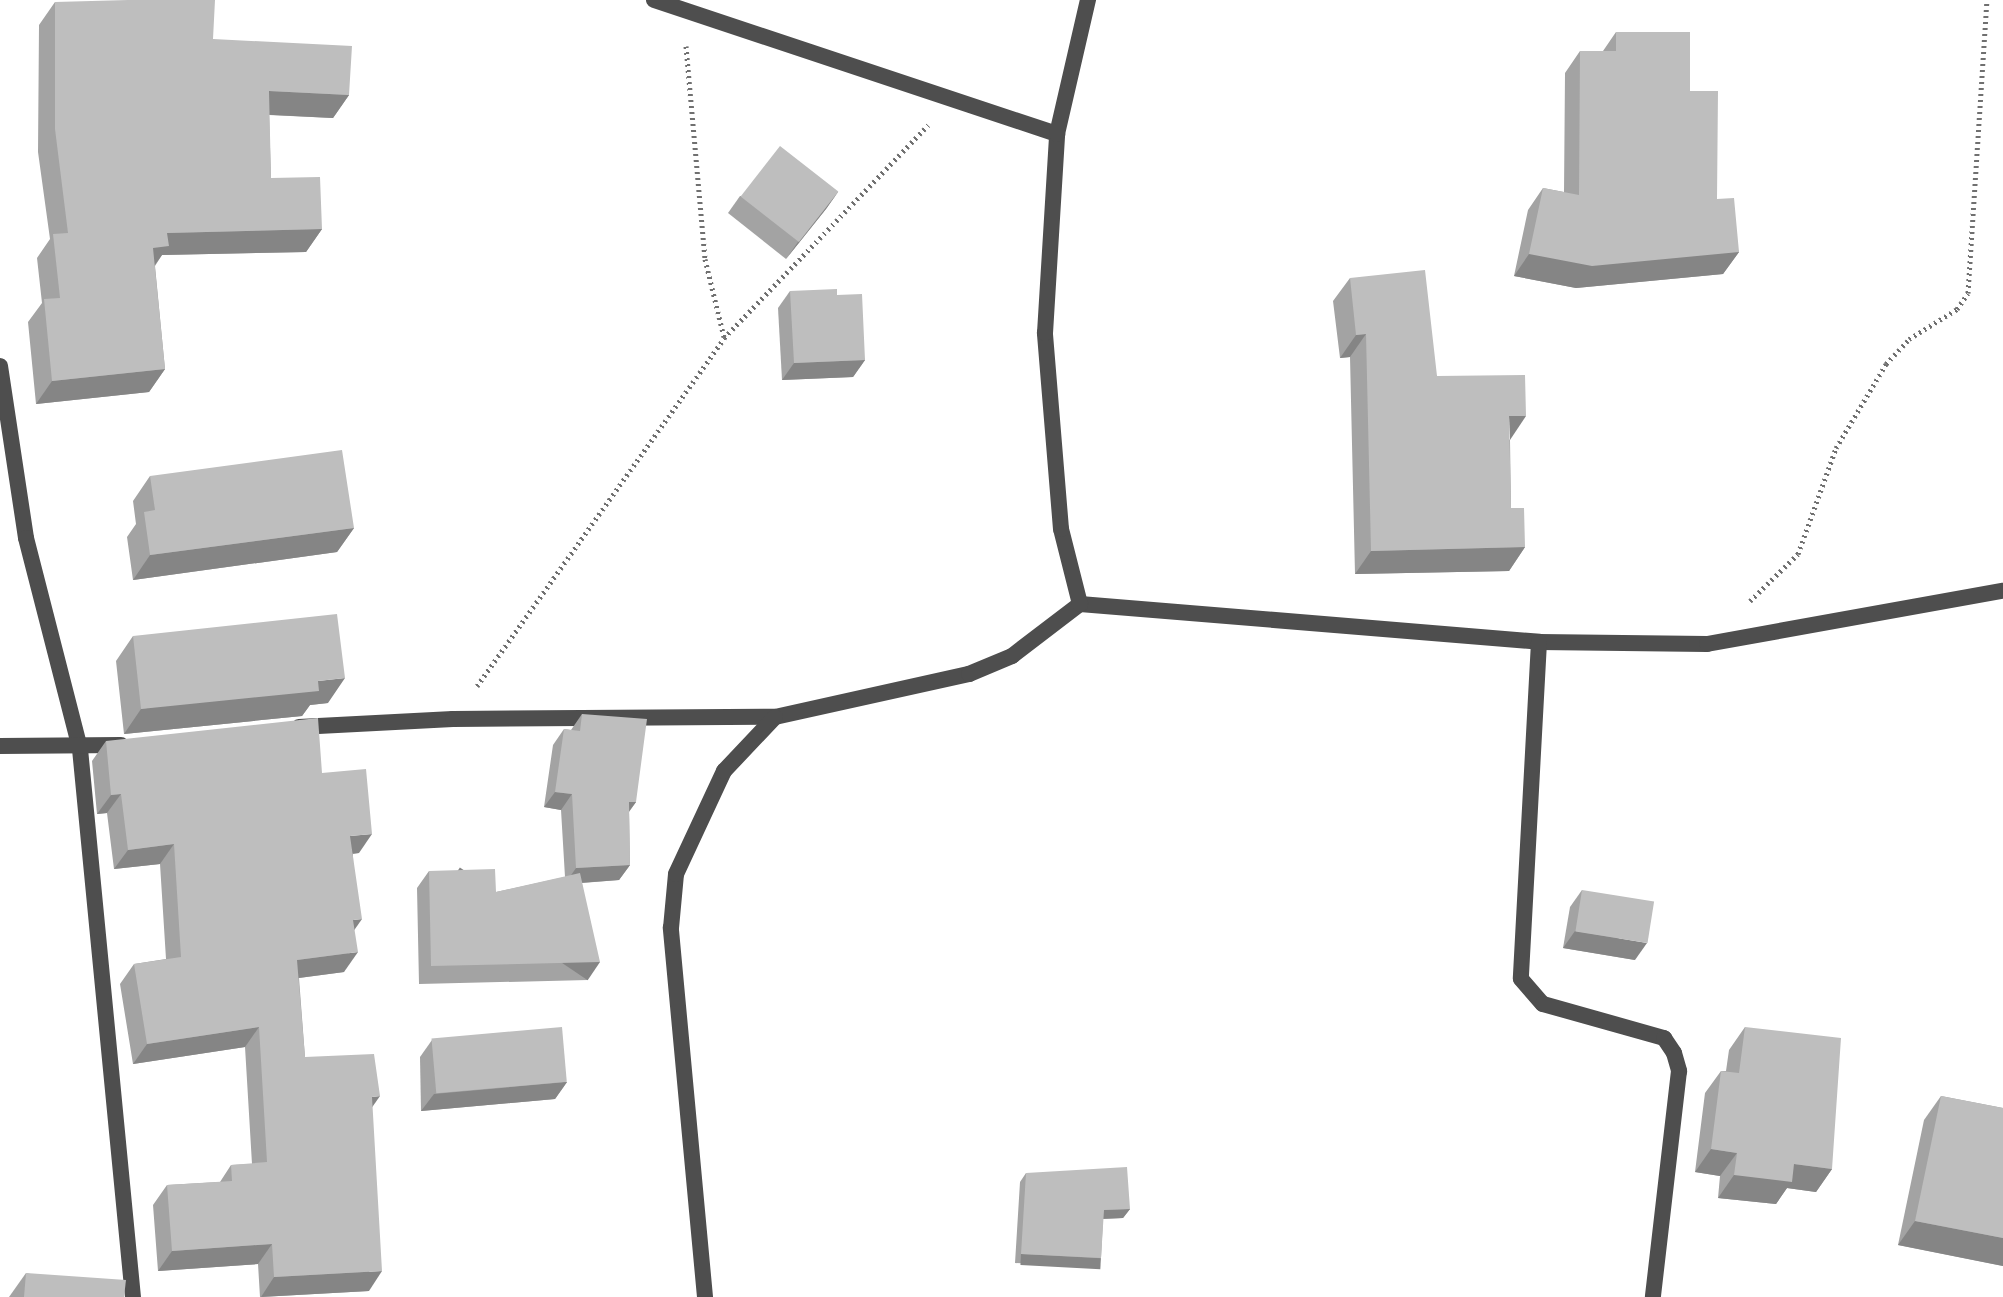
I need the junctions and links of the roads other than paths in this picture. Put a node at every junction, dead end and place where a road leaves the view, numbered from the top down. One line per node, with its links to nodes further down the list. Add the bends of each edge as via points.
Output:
1 (654, 0): 3 (street)
2 (1088, 0): 3 (street)
3 (1057, 134): 6 (street, via 1045,333 1048,408 1061,529)
4 (0, 366): 12 (street, via 26,538)
5 (2003, 591): 7 (street, via 1707,644)
6 (1080, 604): 7 (street); 8 (street, via 1012,656 969,674)
7 (1539, 642): 15 (street, via 1521,979 1543,1004 1664,1038 1674,1053 1679,1071)
8 (775, 717): 9 (street, via 453,719); 14 (street, via 724,771 676,874 671,928)
9 (276, 730)
10 (140, 743): 12 (street)
11 (0, 746): 12 (street)
12 (80, 749): 13 (street)
13 (133, 1297)
14 (705, 1297)
15 (1653, 1297)

